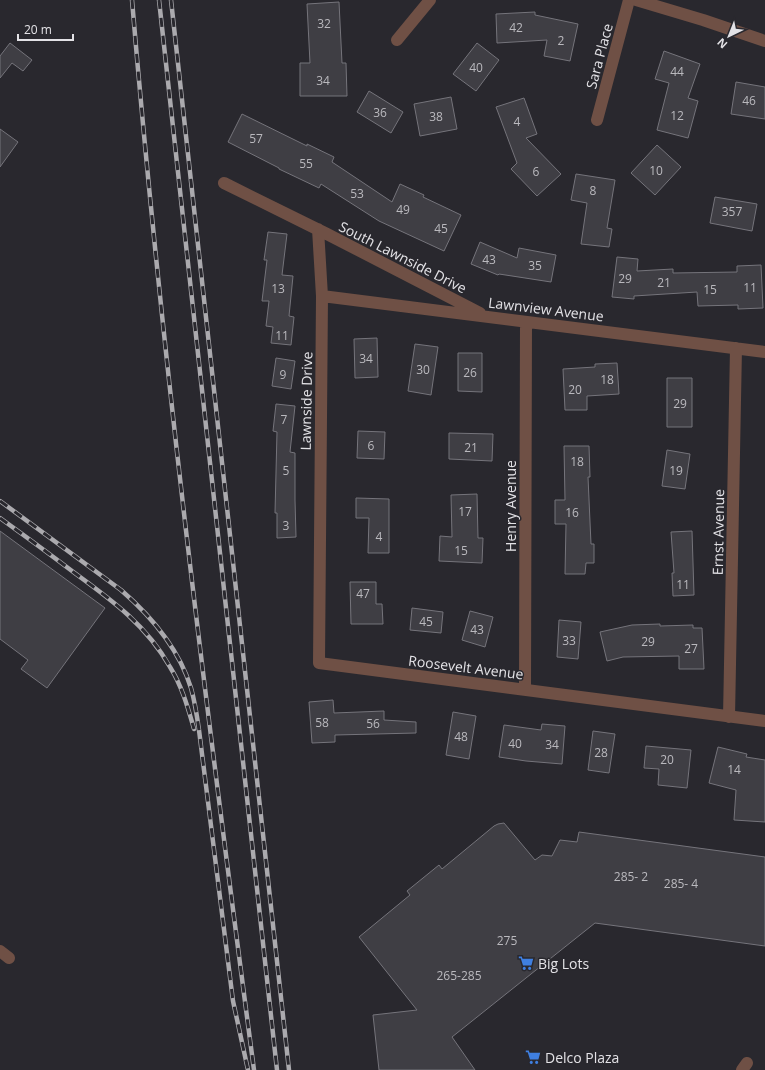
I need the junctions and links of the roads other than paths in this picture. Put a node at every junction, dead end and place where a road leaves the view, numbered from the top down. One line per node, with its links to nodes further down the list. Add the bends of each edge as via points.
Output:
1 (430, 0): 4 (street)
2 (629, 0): 6 (street, Sara Place)
3 (636, 0): 5 (street)
4 (397, 40)
5 (765, 41)
6 (597, 120)
7 (224, 183): 8 (street, South Lawnside Drive)
8 (323, 232): 9 (street, Lawnside Drive); 10 (street, South Lawnside Drive)
9 (322, 296): 10 (street, Lawnview Avenue); 14 (street, Lawnside Drive)
10 (487, 317): 11 (street, Lawnview Avenue)
11 (526, 322): 12 (street, Lawnview Avenue); 15 (street, Henry Avenue)
12 (736, 348): 13 (street, Lawnview Avenue); 16 (street, Ernst Avenue)
13 (765, 352)
14 (320, 506): 15 (street, Roosevelt Avenue, via 319,663)
15 (525, 690): 16 (street, Roosevelt Avenue)
16 (729, 717): 17 (street, Roosevelt Avenue)
17 (765, 721)

